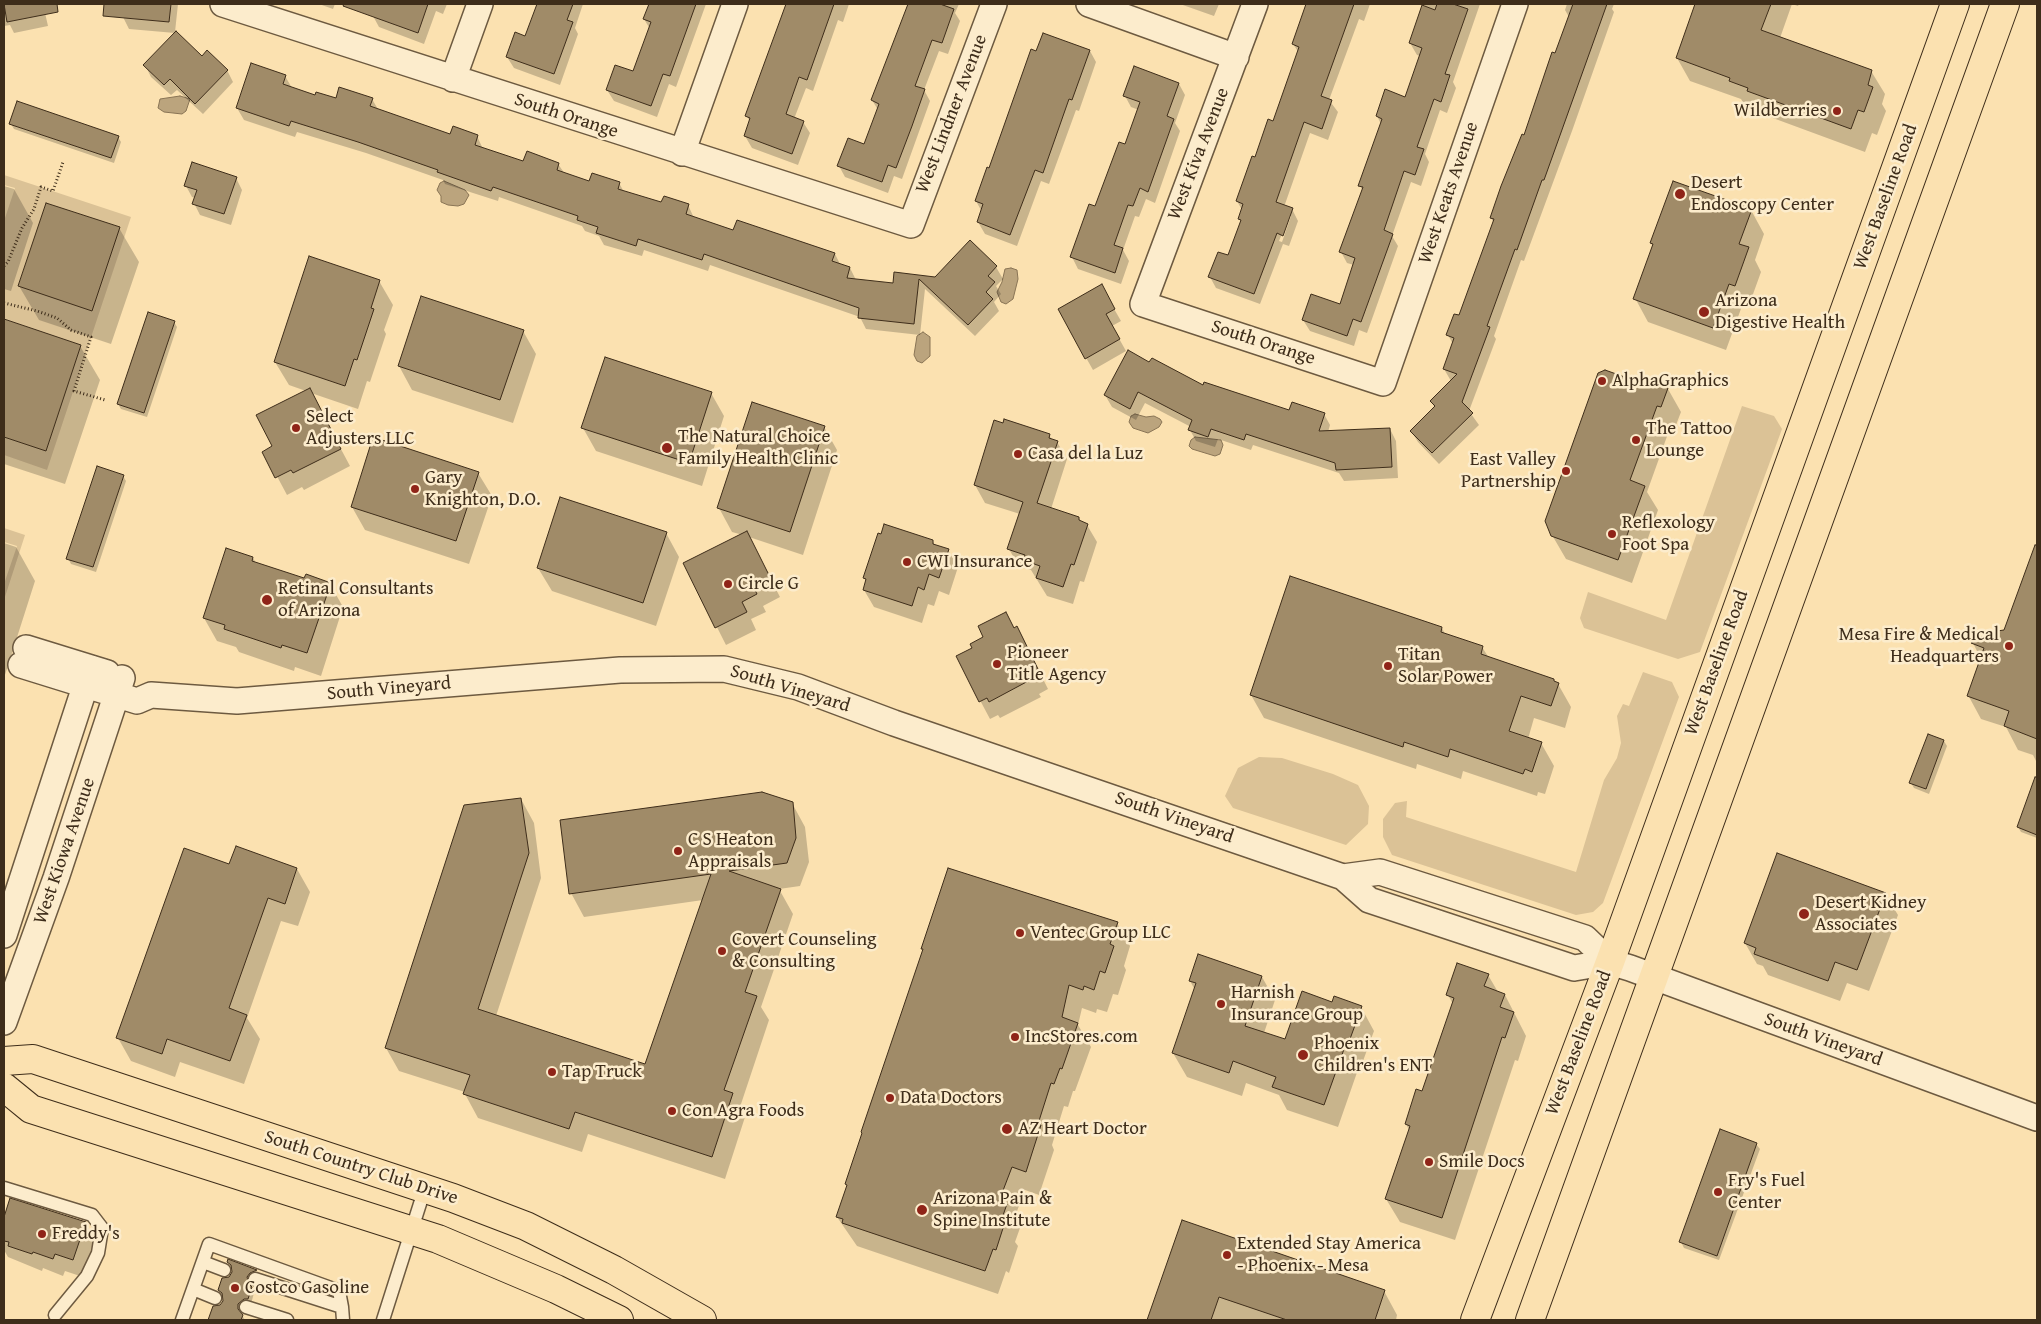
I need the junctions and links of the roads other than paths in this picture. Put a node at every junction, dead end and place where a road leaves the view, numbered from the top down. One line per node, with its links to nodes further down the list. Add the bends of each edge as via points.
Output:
1 (223, 4): 11 (street, South Orange)
2 (480, 4): 11 (street)
3 (735, 4): 12 (street)
4 (994, 4): 13 (street, West Lindner Avenue)
5 (1089, 4): 10 (street)
6 (1255, 4): 10 (street, West Kiva Avenue)
7 (1515, 4): 15 (street, West Keats Avenue)
8 (1955, 4): 20 (main road, West Baseline Road)
9 (2006, 4): 21 (main road)
10 (1236, 57): 14 (street, West Kiva Avenue)
11 (453, 79): 12 (street, South Orange)
12 (682, 153): 13 (street, South Orange)
13 (911, 225)
14 (1142, 304): 15 (street, South Orange)
15 (1382, 383)
16 (24, 656): 17 (street, South Vineyard)
17 (88, 677): 18 (street, South Vineyard); 19 (street, West Kiowa Avenue)
18 (120, 686): 20 (street, South Vineyard, via 141,684 151,695 237,701 620,670 724,668 798,687 1343,877 1380,872 1585,938); 22 (street, West Kiowa Avenue)
19 (4, 935)
20 (1610, 962): 21 (street, South Vineyard); 43 (main road, West Baseline Road)
21 (1653, 978): 25 (street, South Vineyard); 44 (main road)
22 (4, 1022)
23 (4, 1061): 27 (main road, South Country Club Drive, via 33,1059)
24 (4, 1087): 28 (main road, via 31,1108)
25 (2037, 1118)
26 (4, 1188): 36 (lane, via 92,1215 102,1228 98,1253 88,1276)
27 (425, 1188): 28 (lane); 42 (main road, South Country Club Drive, via 526,1226 614,1270)
28 (411, 1231): 40 (lane); 41 (main road, via 495,1262)
29 (203, 1262): 30 (lane); 32 (lane); 35 (lane, via 209,1244 339,1291)
30 (224, 1270)
31 (254, 1279): 35 (lane)
32 (193, 1289): 33 (lane); 37 (lane)
33 (215, 1298)
34 (246, 1307): 38 (lane)
35 (342, 1307): 39 (lane)
36 (55, 1315)
37 (182, 1320)
38 (287, 1320)
39 (343, 1320)
40 (383, 1320)
41 (619, 1320)
42 (702, 1320)
43 (1475, 1320)
44 (1530, 1320)

